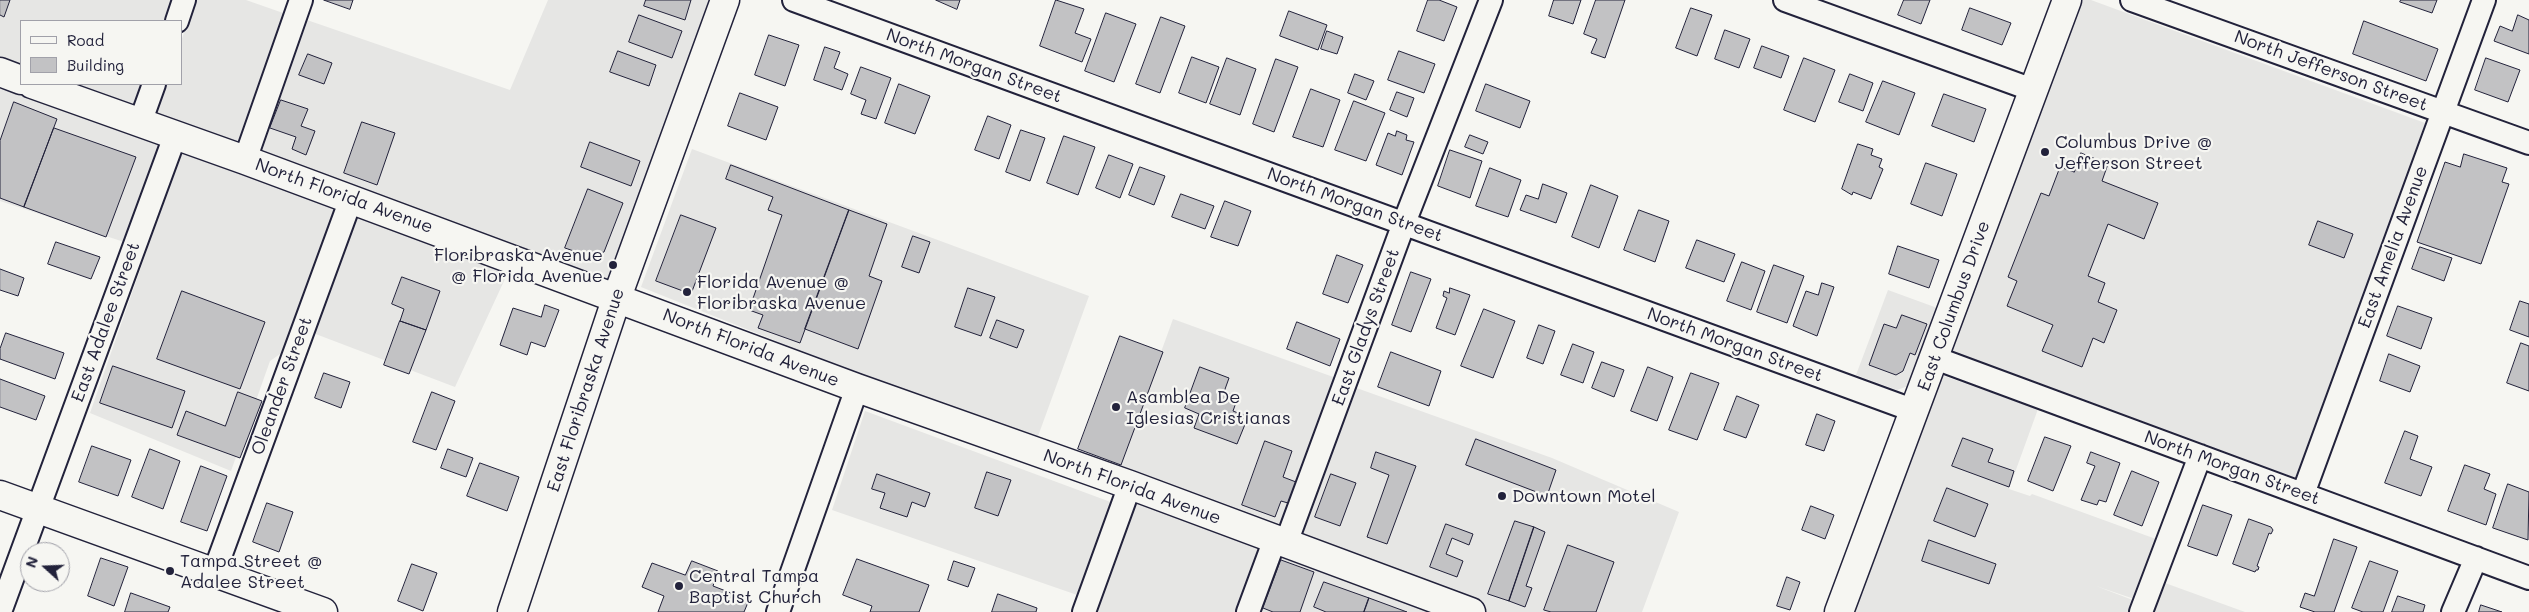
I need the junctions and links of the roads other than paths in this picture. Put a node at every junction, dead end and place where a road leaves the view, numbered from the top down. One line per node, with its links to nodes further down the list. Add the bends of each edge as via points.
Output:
1 (184, 0): 11 (street)
2 (300, 0): 21 (street)
3 (725, 0): 24 (main road, East Floribraska Avenue)
4 (794, 0): 23 (street, North Morgan Street)
5 (1491, 0): 23 (street, East Gladys Street)
6 (1785, 0): 10 (street)
7 (2067, 0): 16 (main road, East Columbus Drive)
8 (2132, 0): 17 (street, North Jefferson Street)
9 (2484, 0): 17 (street, East Amelia Avenue)
10 (1824, 7): 16 (street)
11 (177, 20)
12 (0, 72): 13 (main road)
13 (20, 80)
14 (35, 85): 18 (main road, North Florida Avenue)
15 (154, 85): 18 (street)
16 (2033, 90): 25 (main road, East Columbus Drive)
17 (2443, 112): 20 (street, North Jefferson Street); 30 (street, East Amelia Avenue)
18 (140, 123): 19 (main road, North Florida Avenue)
19 (175, 136): 21 (main road, North Florida Avenue); 32 (street, East Adalee Street)
20 (2529, 143)
21 (245, 160): 22 (main road, North Florida Avenue)
22 (351, 199): 24 (main road, North Florida Avenue); 35 (street, Oleander Street)
23 (1404, 223): 27 (street, North Morgan Street); 33 (street, East Gladys Street)
24 (617, 297): 26 (main road, North Florida Avenue); 39 (main road, East Floribraska Avenue)
25 (1935, 358): 27 (main road, East Columbus Drive); 28 (street, North Morgan Street)
26 (857, 388): 29 (main road, North Florida Avenue); 40 (street)
27 (1915, 412): 44 (main road, East Columbus Drive)
28 (2200, 456): 30 (street, North Morgan Street); 45 (street)
29 (1130, 485): 33 (main road, North Florida Avenue); 41 (street)
30 (2303, 494): 34 (street, North Morgan Street)
31 (0, 495): 32 (main road)
32 (37, 508): 35 (main road); 37 (street, East Adalee Street)
33 (1280, 541): 42 (street, East Gladys Street); 43 (main road, North Florida Avenue)
34 (2476, 558): 36 (street, North Morgan Street); 46 (street)
35 (214, 573): 38 (main road)
36 (2529, 578)
37 (0, 612)
38 (323, 612)
39 (512, 612)
40 (778, 612)
41 (1084, 612)
42 (1248, 612)
43 (1470, 612)
44 (1839, 612)
45 (2141, 612)
46 (2453, 612)

